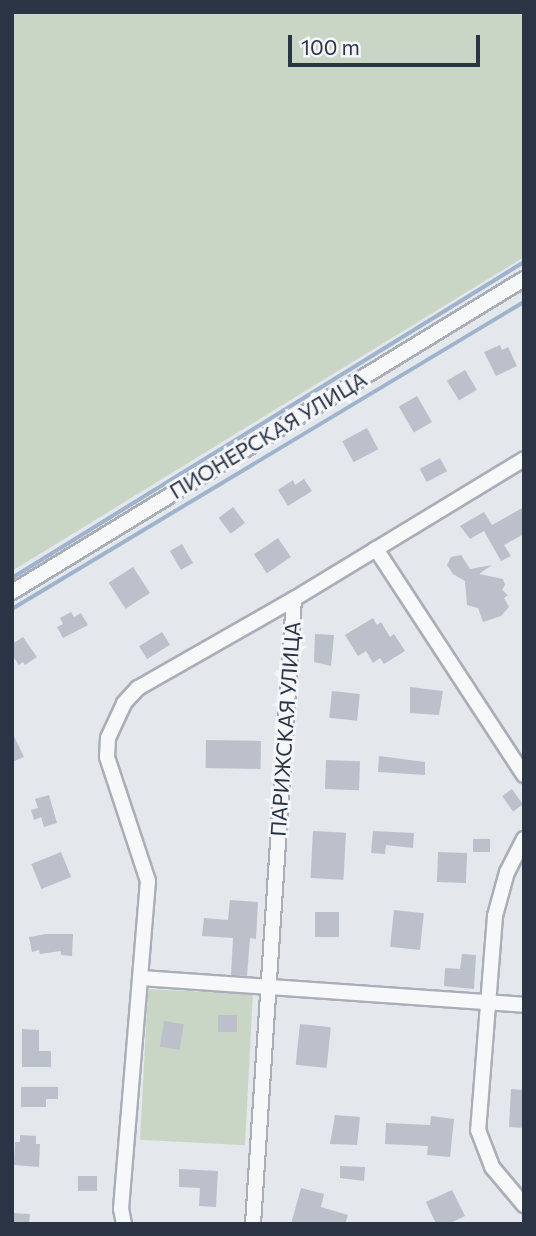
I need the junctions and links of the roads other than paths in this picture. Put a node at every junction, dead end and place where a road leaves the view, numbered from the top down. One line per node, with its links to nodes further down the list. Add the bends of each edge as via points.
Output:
1 (524, 279): 4 (street, ПИОНЕРСКАЯ УЛИЦА)
2 (524, 458): 3 (street, ПАРИЖСКАЯ УЛИЦА)
3 (376, 549): 5 (street, ПАРИЖСКАЯ УЛИЦА); 6 (street)
4 (12, 592)
5 (293, 599): 8 (street, via 138,688 115,720 107,757 148,881); 9 (street, ПАРИЖСКАЯ УЛИЦА)
6 (524, 775)
7 (524, 839): 10 (street, via 499,894)
8 (141, 978): 9 (street); 13 (street, via 121,1209)
9 (269, 986): 10 (street); 14 (street, ПАРИЖСКАЯ УЛИЦА)
10 (487, 1002): 11 (street); 12 (street, via 478,1130 492,1167)
11 (524, 1006)
12 (524, 1205)
13 (124, 1224)
14 (253, 1224)

